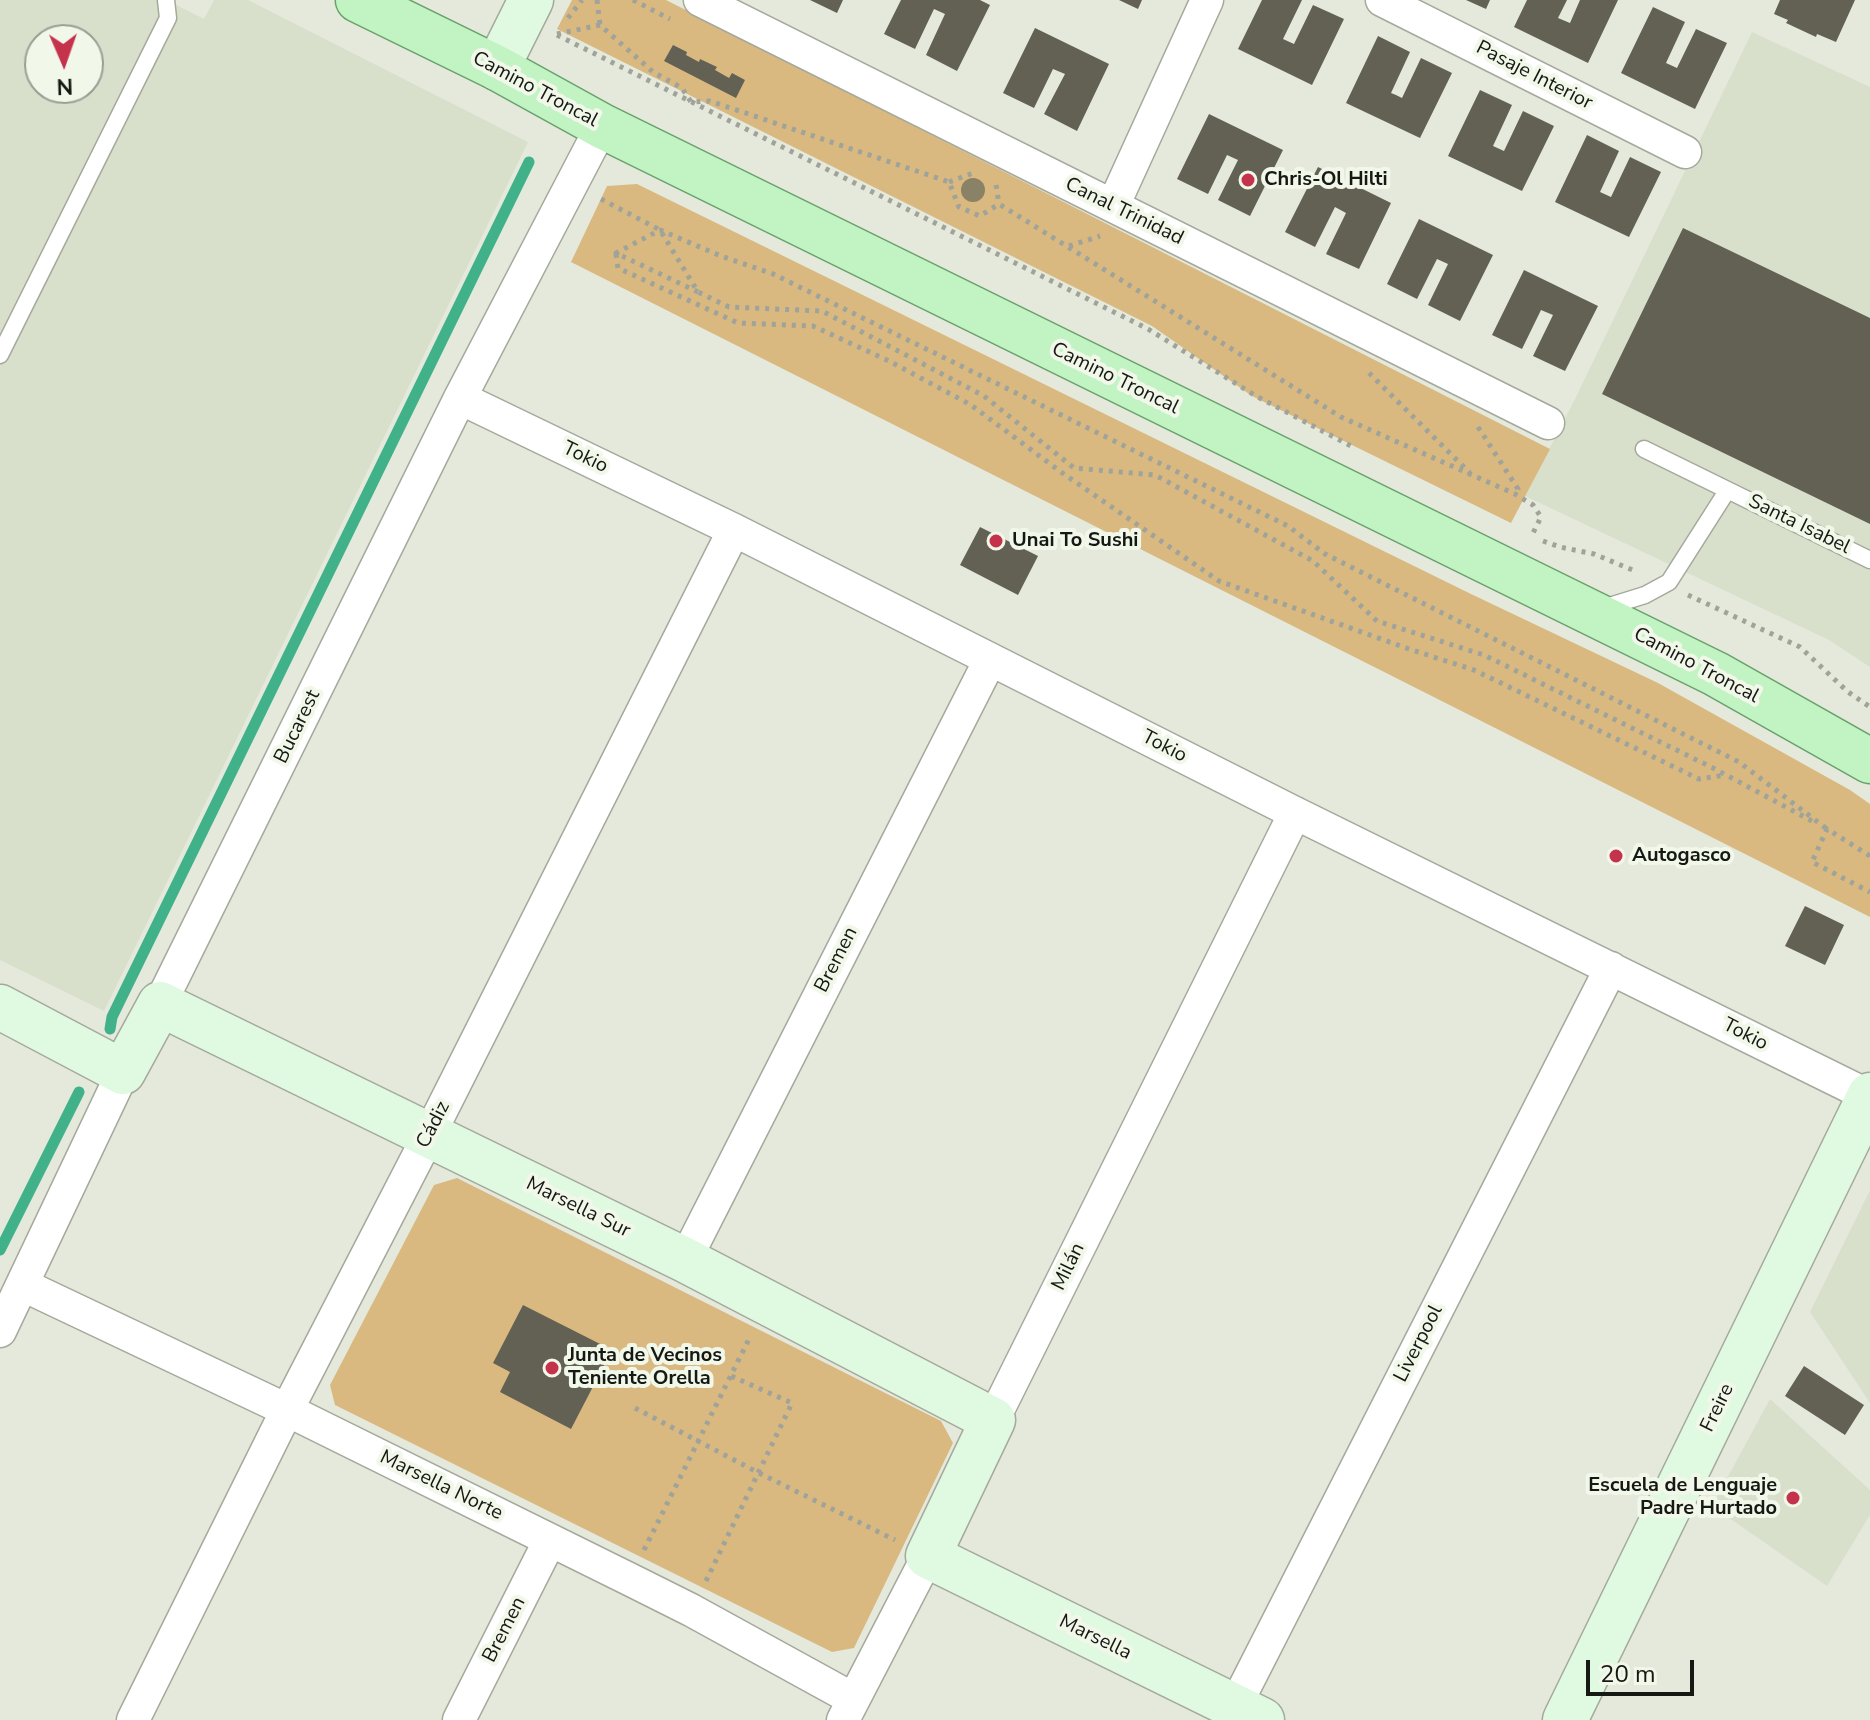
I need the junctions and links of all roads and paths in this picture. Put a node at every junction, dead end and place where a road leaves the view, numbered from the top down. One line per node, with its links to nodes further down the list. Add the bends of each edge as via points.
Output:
1 (166, 0): 22 (lane, via 168,18)
2 (358, 0): 9 (main road, Camino Troncal)
3 (597, 0): 8 (path)
4 (700, 0): 16 (street, Canal Trinidad)
5 (1207, 0): 16 (street)
6 (1382, 0): 12 (street, Pasaje Interior)
7 (536, 19): 8 (path); 9 (street); 10 (path)
8 (600, 25): 10 (path, via 653,72 682,88)
9 (497, 68): 11 (main road, Camino Troncal)
10 (691, 102): 27 (path, via 1148,329 1256,396); 29 (path, via 710,101 949,182 959,207 980,216 999,204 1341,417)
11 (602, 126): 14 (street, Bucarest); 35 (main road, Camino Troncal)
12 (1685, 152)
13 (996, 180): 15 (path)
14 (571, 183): 17 (path); 24 (street, Bucarest)
15 (1009, 188)
16 (1113, 206): 26 (street, Canal Trinidad)
17 (660, 230): 20 (path); 21 (path); 41 (path, via 773,274 1288,526 1325,554 1739,762)
18 (1087, 230): 19 (path)
19 (1100, 237)
20 (616, 253): 21 (path); 39 (path, via 618,268 738,323 813,326 971,405 1219,581 1474,670 1699,779)
21 (698, 292): 39 (path, via 729,307 822,311 984,396 1074,468 1155,475 1313,561 1377,621 1484,655)
22 (0, 355)
23 (1365, 370): 29 (path)
24 (460, 398): 32 (street, Tokio); 45 (street, Bucarest)
25 (1475, 423): 31 (path, via 1518,489)
26 (1548, 423)
27 (1353, 447)
28 (1644, 449): 30 (lane, Santa Isabel)
29 (1474, 476): 31 (path)
30 (1727, 491): 33 (lane, Santa Isabel); 34 (lane, Santa Isabel)
31 (1515, 494): 34 (path, via 1541,517 1531,537 1594,554)
32 (734, 530): 36 (street, Tokio); 49 (street, Cádiz)
33 (1870, 560)
34 (1665, 584): 35 (lane); 37 (path, via 1800,647)
35 (1591, 612): 38 (main road, Camino Troncal, via 1716,674)
36 (990, 660): 40 (street, Tokio); 50 (street, Bremen)
37 (1870, 707)
38 (1870, 761)
39 (1726, 775): 41 (path)
40 (1295, 813): 44 (street, Tokio); 57 (street, Milán)
41 (1827, 829): 42 (path); 43 (path, via 1812,862)
42 (1870, 856)
43 (1870, 892)
44 (1611, 968): 48 (street, Tokio); 65 (street, Liverpool)
45 (160, 1004): 47 (street, Bucarest); 49 (street, Marsella Sur)
46 (0, 1007): 47 (street)
47 (123, 1072): 51 (street, Bucarest)
48 (1870, 1096): 68 (street, Freire)
49 (429, 1135): 50 (street, Marsella Sur); 56 (street, Cádiz)
50 (685, 1260): 52 (street, Marsella Sur)
51 (23, 1285): 53 (street, Bucarest); 56 (street, Marsella Norte)
52 (767, 1303): 54 (path); 57 (street, Marsella Sur)
53 (0, 1331)
54 (731, 1376): 58 (path); 59 (path, via 792,1403)
55 (635, 1408): 58 (path)
56 (287, 1410): 60 (street, Marsella Norte); 66 (street, Cádiz)
57 (993, 1420): 61 (street, Milán)
58 (700, 1441): 59 (path); 62 (path)
59 (759, 1473): 61 (path); 63 (path)
60 (550, 1540): 62 (street, Marsella Norte); 67 (street, Bremen)
61 (928, 1556): 64 (street, Milán); 65 (street, Marsella)
62 (629, 1579): 63 (street, Marsella Norte)
63 (691, 1610): 64 (street, Marsella Norte)
64 (848, 1710)
65 (1241, 1715)
66 (133, 1720)
67 (459, 1720)
68 (1565, 1720)

